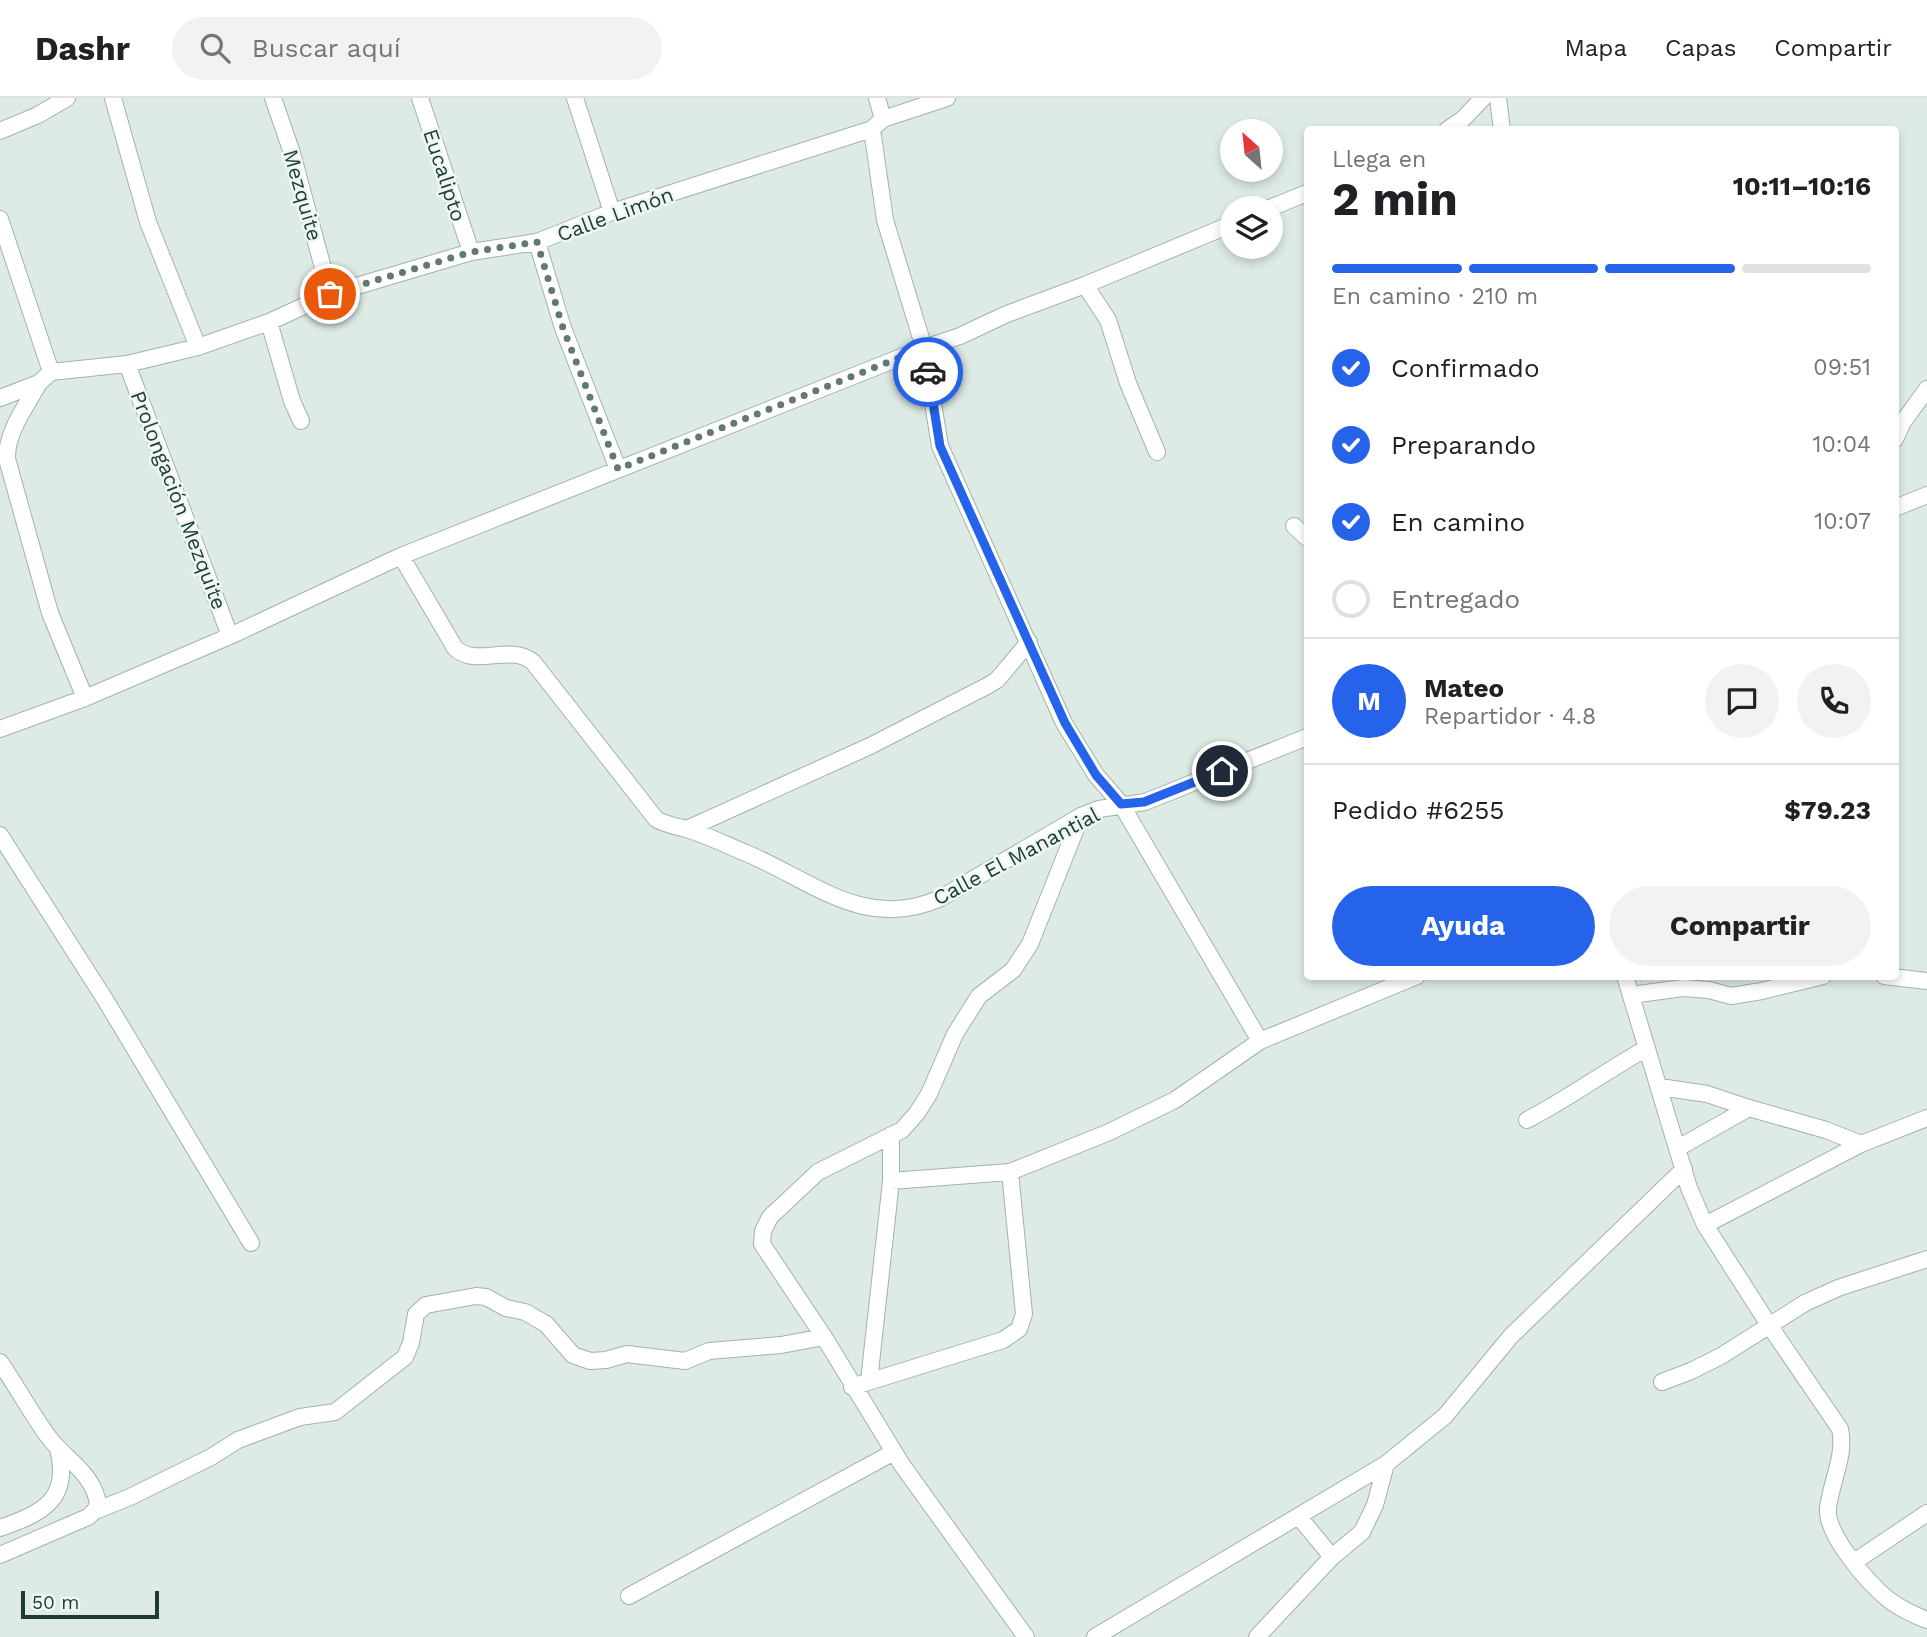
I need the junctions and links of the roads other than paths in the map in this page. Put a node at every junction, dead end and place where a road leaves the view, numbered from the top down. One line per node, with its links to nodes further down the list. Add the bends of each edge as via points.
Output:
1 (67, 98): 13 (street)
2 (113, 98): 24 (street, via 148,222)
3 (273, 98): 22 (street, Mezquite)
4 (420, 98): 20 (street, Eucalipto)
5 (575, 98): 16 (street)
6 (877, 98): 10 (street)
7 (947, 98): 10 (street, Calle Limón)
8 (1483, 98): 11 (street)
9 (1498, 98): 12 (street)
10 (878, 124): 16 (street, Calle Limón); 25 (street, via 885,220)
11 (1453, 126)
12 (1502, 126)
13 (0, 131)
14 (1304, 194): 15 (street)
15 (1283, 203)
16 (612, 212): 19 (street, Calle Limón)
17 (0, 219): 27 (street)
18 (1220, 229): 21 (street)
19 (537, 242): 20 (street, Calle Limón); 33 (street, via 563,328)
20 (471, 252): 22 (street, Calle Limón)
21 (1085, 285): 25 (street); 32 (street, via 1108,320)
22 (330, 294): 23 (street, Calle Limón)
23 (269, 322): 24 (street, Calle Limón); 30 (street)
24 (198, 346): 26 (street, Calle Limón)
25 (924, 348): 33 (street); 40 (street, via 940,446)
26 (127, 364): 27 (street, Calle Limón); 39 (street, Prolongación Mezquite)
27 (45, 378): 29 (street, Calle Limón); 41 (street, via 15,427 7,458 50,613)
28 (1927, 389): 31 (street)
29 (0, 398)
30 (301, 421)
31 (1899, 430)
32 (1157, 452)
33 (618, 469): 38 (street)
34 (1927, 495): 35 (street)
35 (1899, 506)
36 (1294, 526): 37 (street)
37 (1304, 535)
38 (401, 556): 39 (street); 46 (street, Calle El Manantial, via 460,653 527,657 651,814 663,824)
39 (230, 636): 41 (street)
40 (1029, 642): 44 (street, via 1065,723 1096,775); 46 (street, via 987,686 870,746)
41 (85, 698): 42 (street)
42 (0, 729)
43 (1304, 738): 44 (street, Calle El Manantial, via 1144,802)
44 (1121, 804): 45 (street, Calle El Manantial); 54 (street)
45 (1081, 816): 46 (street, Calle El Manantial, via 941,898 913,908 881,910 847,902); 60 (street, via 1030,944 1013,970 979,996 917,1113)
46 (687, 829)
47 (0, 835): 67 (street)
48 (1899, 978): 52 (street)
49 (1407, 980): 54 (street)
50 (1626, 980): 53 (street)
51 (1807, 980): 53 (street, via 1731,996 1683,988)
52 (1927, 981)
53 (1631, 995): 55 (street)
54 (1260, 1041): 64 (street, via 1175,1100)
55 (1647, 1048): 56 (street); 59 (street)
56 (1660, 1087): 57 (street, via 1707,1094); 62 (street)
57 (1748, 1108): 61 (street); 62 (street)
58 (1927, 1118): 61 (street)
59 (1527, 1120)
60 (891, 1135): 65 (street); 70 (street, via 818,1172 770,1217 763,1231 762,1244)
61 (1861, 1144): 66 (street)
62 (1678, 1148): 63 (street)
63 (1684, 1169): 66 (street); 77 (street, via 1511,1336 1445,1416)
64 (1010, 1172): 65 (street); 72 (street, via 1024,1314 1019,1329 1003,1340)
65 (891, 1181): 72 (street)
66 (1705, 1225): 69 (street)
67 (251, 1243)
68 (1927, 1259): 69 (street, via 1838,1288)
69 (1769, 1325): 73 (street, via 1721,1356); 84 (street, via 1840,1429 1841,1447 1828,1510 1831,1524)
70 (824, 1336): 74 (street); 78 (street, via 709,1351 685,1362 627,1354 590,1362 573,1355 546,1324 486,1297 426,1305 416,1314 405,1357 335,1412 300,1417 238,1440 142,1492)
71 (0, 1362): 75 (street)
72 (869, 1381): 74 (street)
73 (1662, 1382)
74 (852, 1387): 76 (street)
75 (58, 1449): 78 (street, via 86,1476 97,1498); 81 (street, via 62,1465 59,1491 28,1518)
76 (894, 1452): 85 (street); 87 (street)
77 (1386, 1464): 80 (street); 83 (street, via 1362,1532)
78 (95, 1511): 82 (street)
79 (1927, 1513): 84 (street)
80 (1298, 1517): 83 (street); 88 (street)
81 (0, 1528)
82 (0, 1555)
83 (1332, 1557): 89 (street)
84 (1854, 1562): 86 (street, via 1890,1601)
85 (629, 1596)
86 (1927, 1620)
87 (1026, 1637)
88 (1095, 1637)
89 (1257, 1637)

